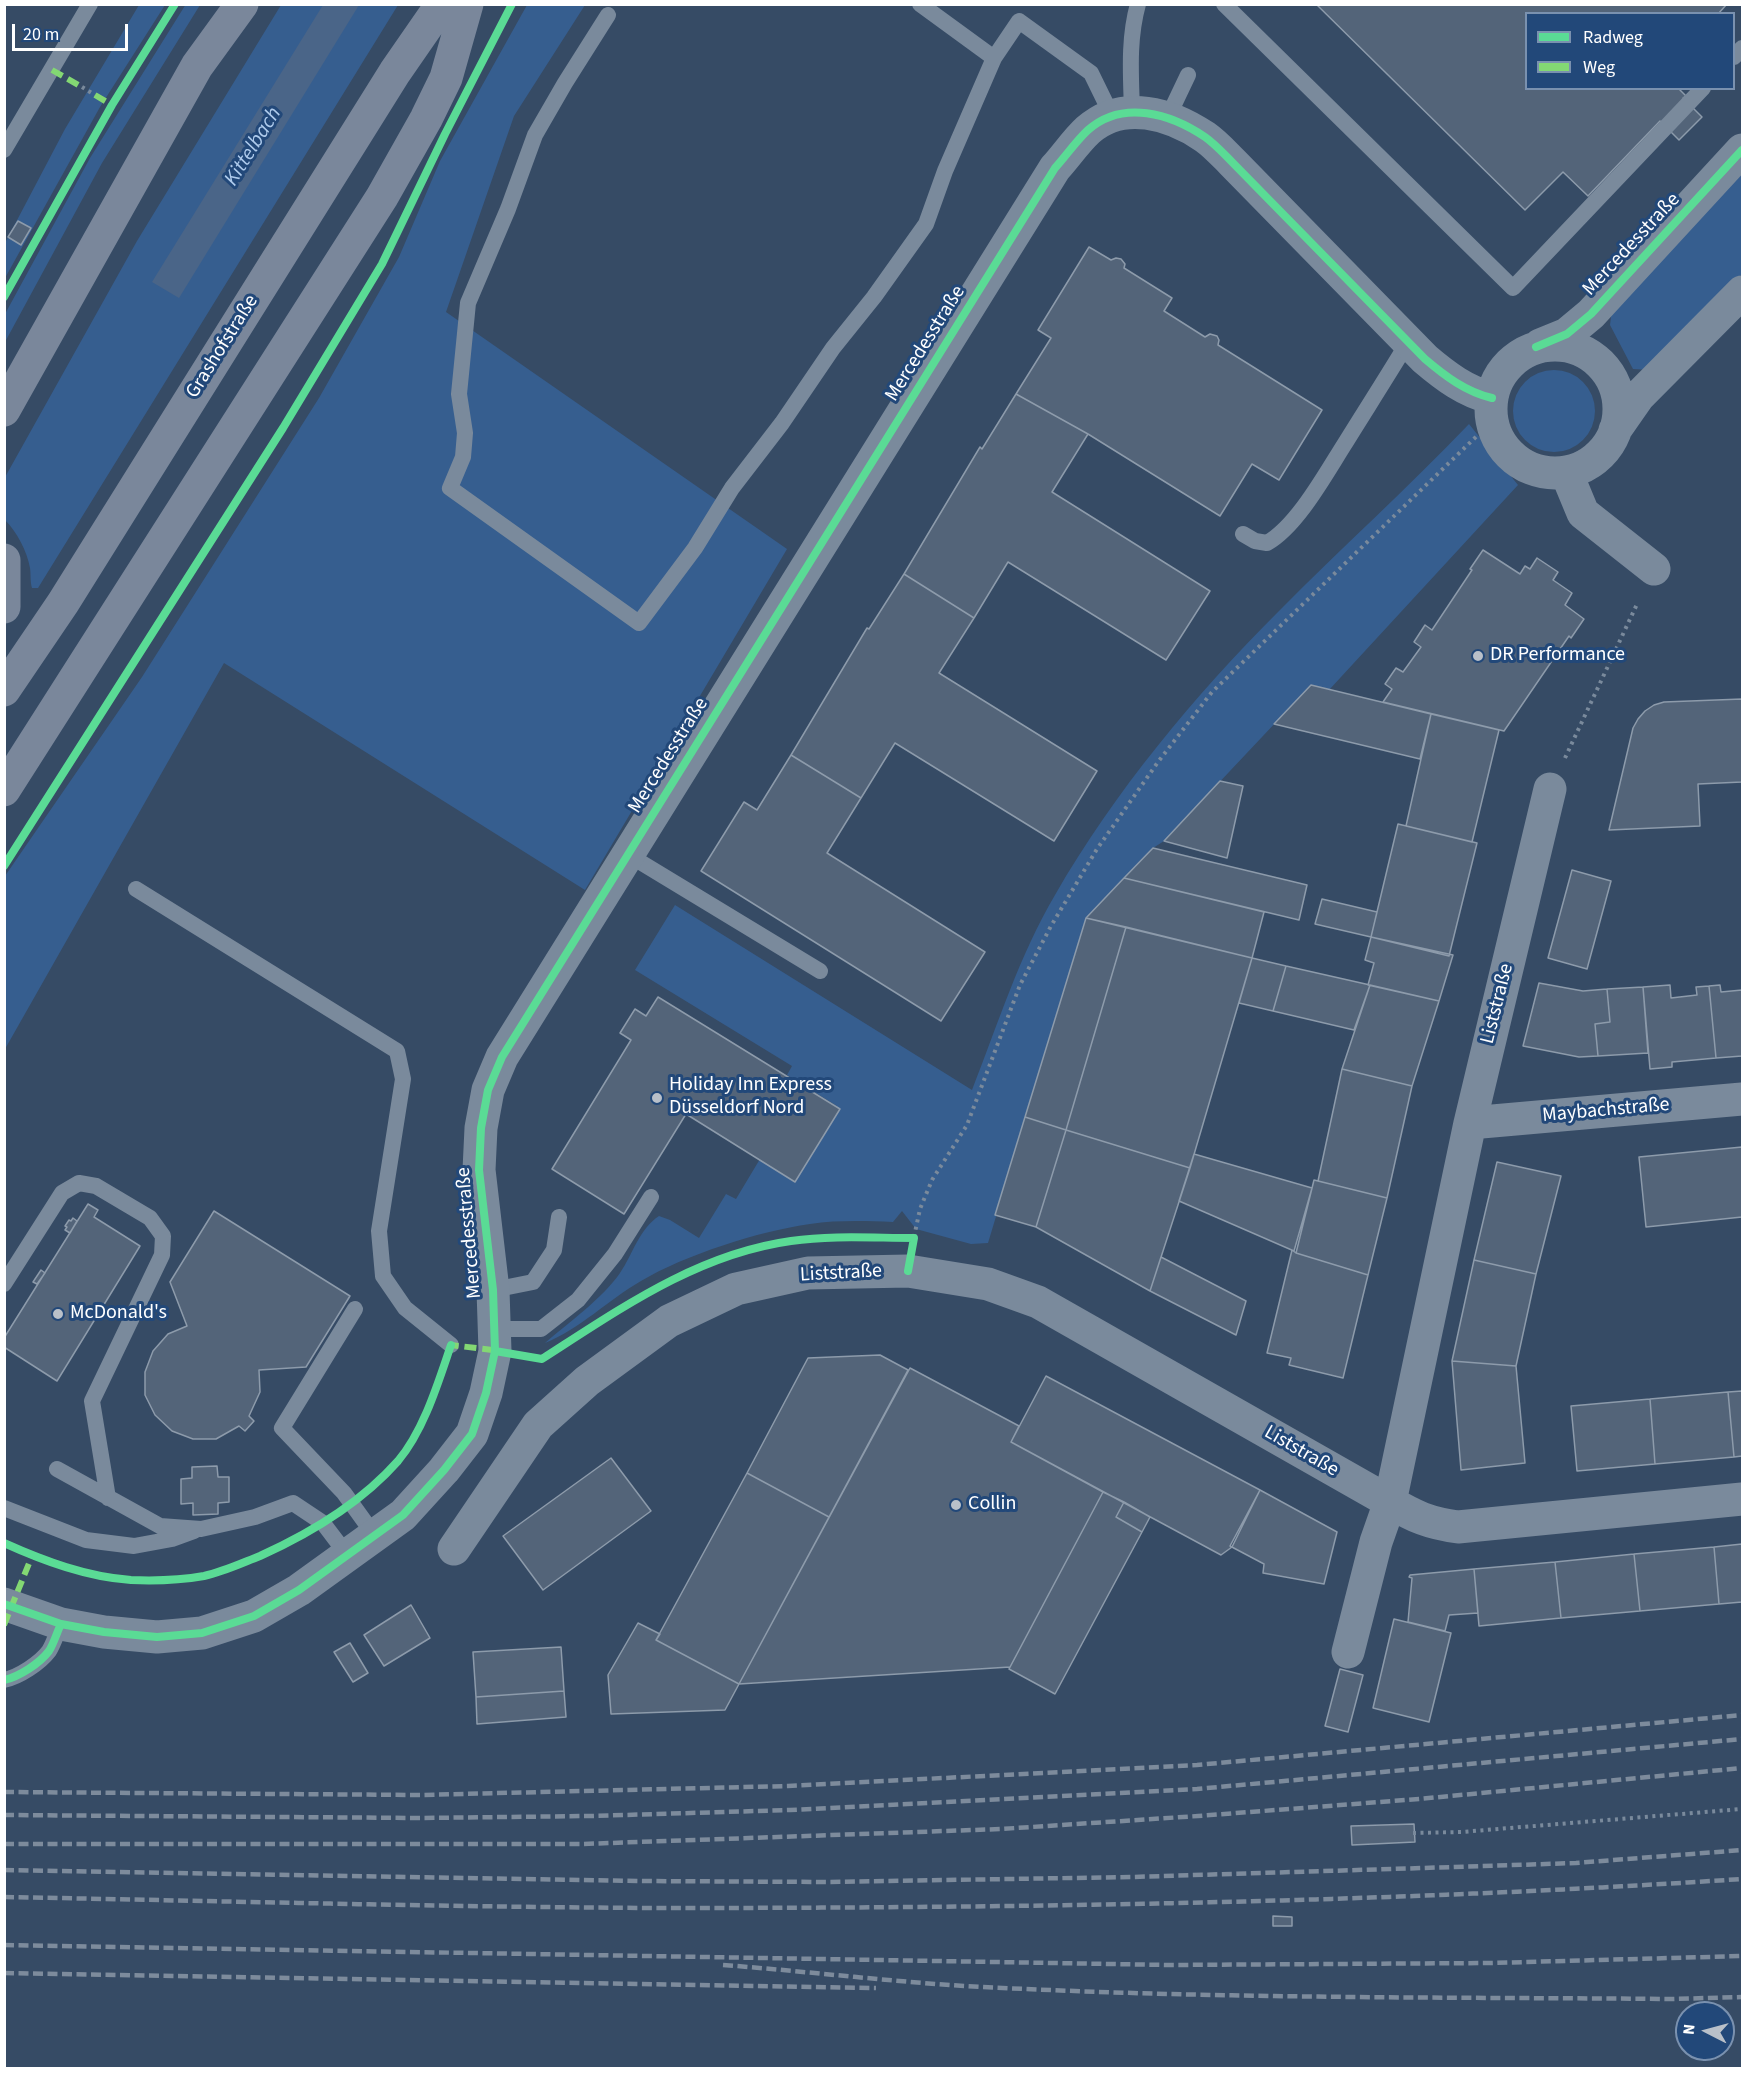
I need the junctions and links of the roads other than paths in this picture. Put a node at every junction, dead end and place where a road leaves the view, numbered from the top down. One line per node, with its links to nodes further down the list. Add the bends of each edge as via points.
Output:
1 (90, 4): 16 (lane)
2 (219, 4): 11 (main road)
3 (242, 4): 11 (main road)
4 (442, 4): 29 (main road, Grashofstraße, via 395,72 69,593)
5 (467, 4): 31 (main road, via 446,78 382,197)
6 (920, 4): 10 (lane)
7 (1138, 4): 14 (lane, via 1132,23)
8 (1224, 4): 13 (lane, via 1513,288)
9 (608, 15): 10 (lane, via 536,135 468,303 459,394 465,432 463,457 450,488 639,623 833,348 926,224)
10 (994, 58): 14 (lane, via 1020,21 1091,73)
11 (197, 66): 21 (main road)
12 (1188, 75): 15 (lane)
13 (1701, 90)
14 (1122, 114): 15 (street); 32 (street, Mercedesstraße, via 1089,129 1055,168)
15 (1168, 117): 19 (street, via 1206,138 1232,162)
16 (4, 150)
17 (1743, 150): 20 (street, Mercedesstraße, via 1591,314 1567,334)
18 (1743, 292): 23 (street, via 1638,397)
19 (1408, 342): 22 (street, via 1446,377 1477,395); 25 (lane, via 1316,489 1287,526 1267,543)
20 (1536, 347): 22 (street, Mercedesstraße, via 1517,357 1502,372); 23 (street, via 1571,347 1601,365 1612,380 1617,397 1619,415)
21 (4, 410)
22 (1492, 410): 24 (street, via 1502,443 1519,461 1533,469)
23 (1614, 432): 24 (street, via 1596,458)
24 (1566, 472): 27 (street, via 1583,513)
25 (1243, 534)
26 (4, 560): 28 (main road)
27 (1654, 569)
28 (4, 607)
29 (4, 690)
30 (1550, 789): 36 (street, Liststraße)
31 (4, 790)
32 (627, 854): 34 (lane); 40 (street, Mercedesstraße, via 502,1057 488,1090 479,1170)
33 (136, 889): 43 (lane, via 398,1051 404,1080 379,1231 383,1276 405,1308)
34 (820, 971)
35 (1743, 1099): 36 (street, Maybachstraße)
36 (1470, 1123): 47 (street, Liststraße)
37 (651, 1197): 42 (lane, via 615,1254 578,1300 541,1329)
38 (559, 1217): 40 (lane, via 554,1250 533,1282)
39 (4, 1284): 45 (lane, via 62,1193 79,1183 96,1186 150,1218 163,1236 162,1256 92,1401)
40 (493, 1290): 42 (street, Mercedesstraße)
41 (355, 1309): 50 (lane, via 282,1428 344,1493)
42 (494, 1329): 50 (street, Mercedesstraße, via 495,1351 472,1434 403,1515)
43 (451, 1345)
44 (57, 1469): 45 (lane)
45 (108, 1498): 49 (lane, via 160,1526)
46 (1743, 1499): 47 (street, Liststraße, via 1458,1527 1433,1524)
47 (1390, 1502): 51 (street, Liststraße, via 1038,1302 988,1284 916,1272 808,1273 736,1289 669,1321 587,1381 538,1425); 55 (street, Liststraße)
48 (4, 1508): 49 (lane, via 86,1540 134,1546)
49 (201, 1529): 52 (lane, via 255,1517 293,1503 323,1523)
50 (375, 1536): 52 (street, Mercedesstraße)
51 (454, 1549)
52 (348, 1556): 54 (street, Mercedesstraße, via 254,1616 202,1633 157,1637)
53 (4, 1604): 54 (street, Mercedesstraße)
54 (61, 1624): 56 (lane, via 49,1650 35,1663)
55 (1348, 1652)
56 (4, 1680)

